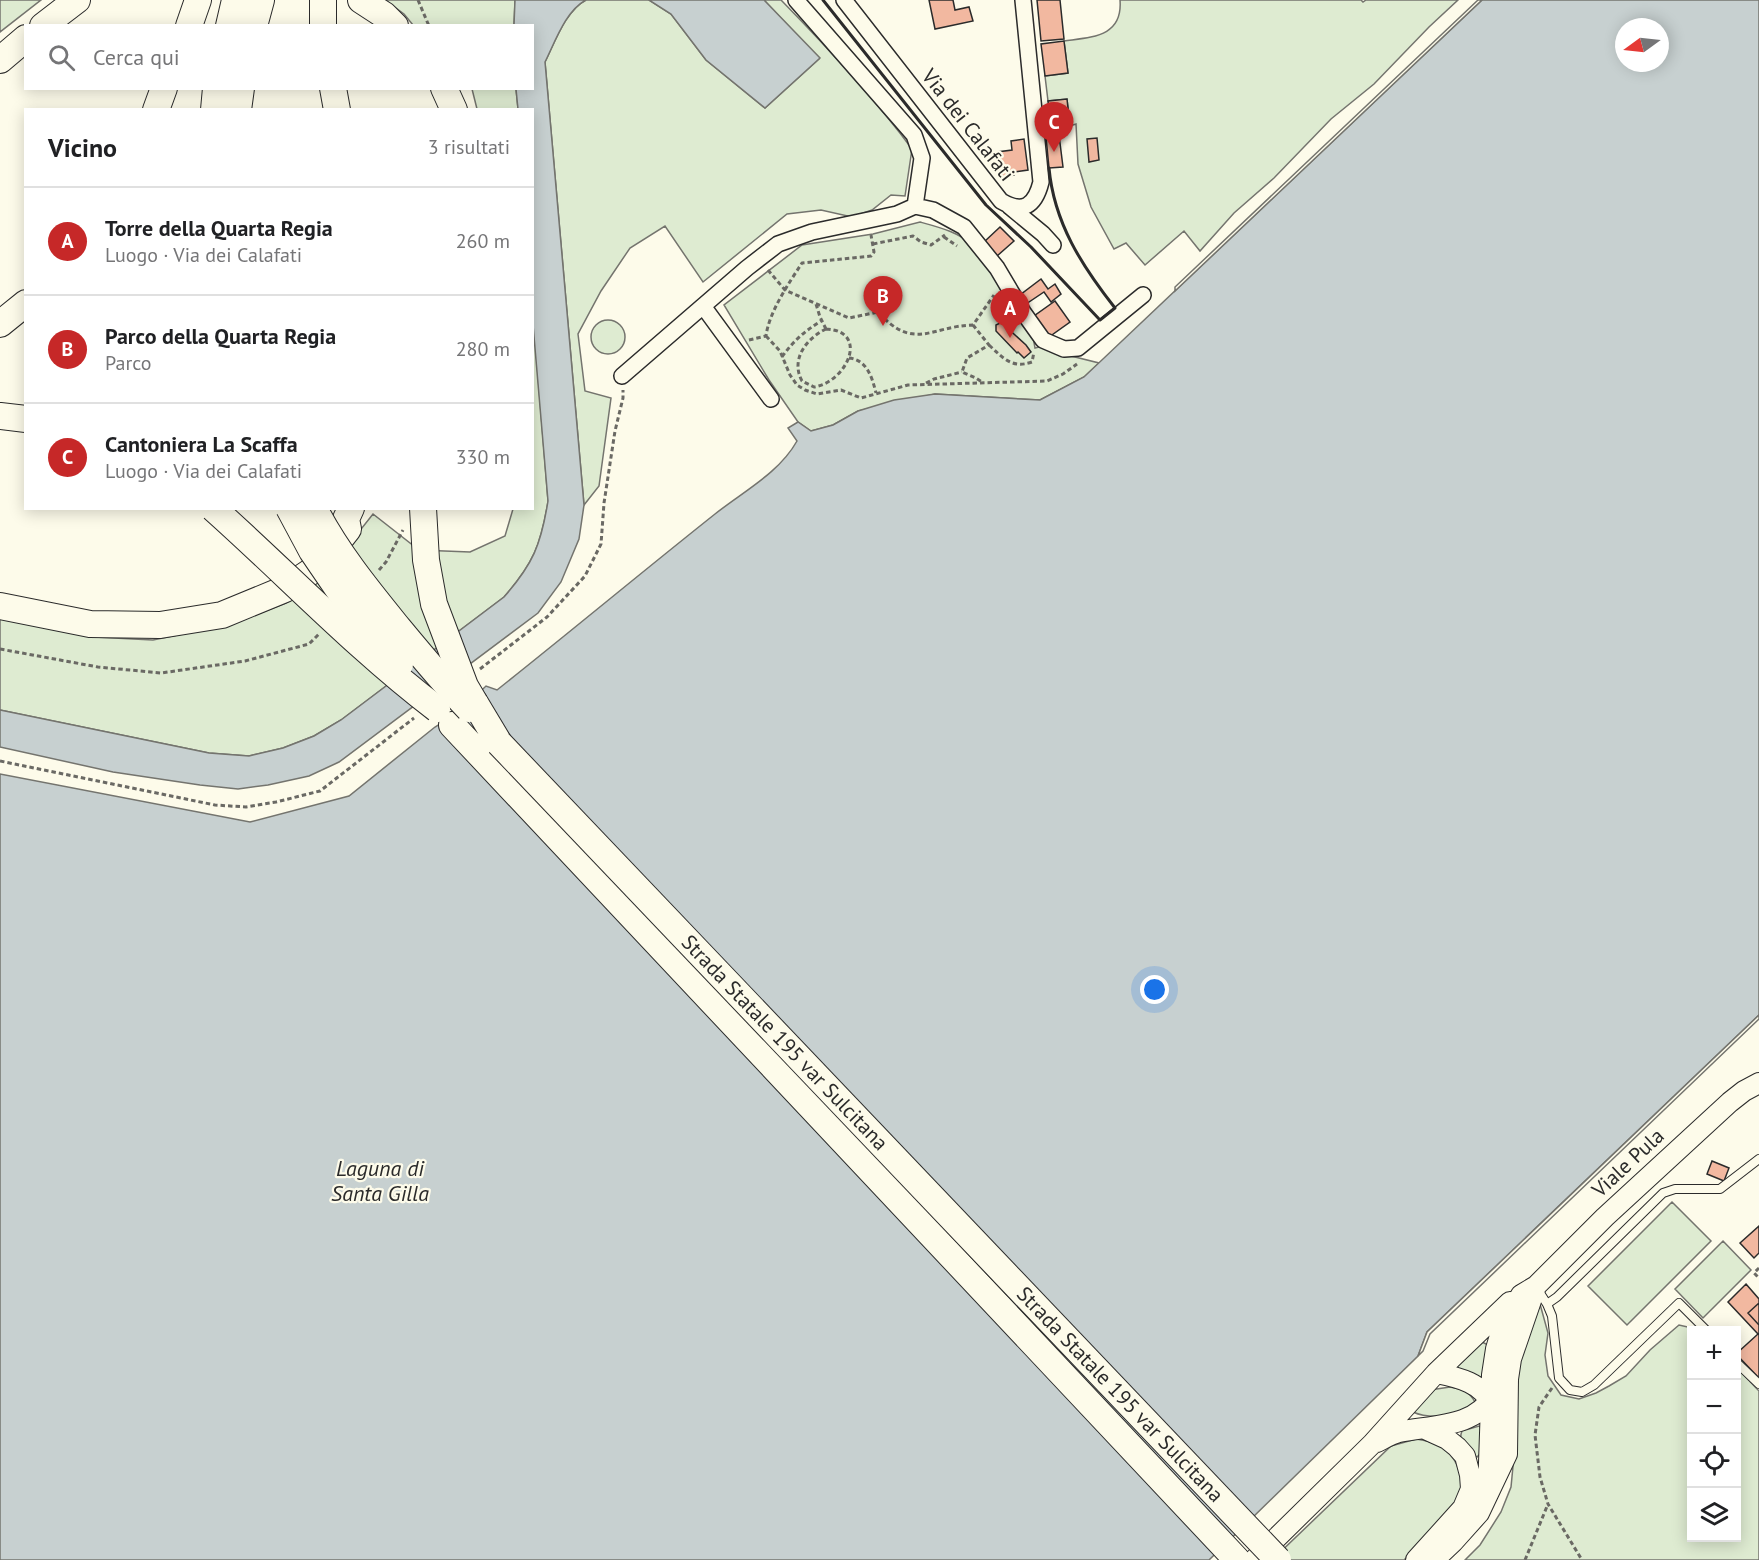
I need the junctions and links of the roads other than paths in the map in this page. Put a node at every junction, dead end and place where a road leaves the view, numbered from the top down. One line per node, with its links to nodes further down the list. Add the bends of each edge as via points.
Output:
1 (77, 0): 10 (highway)
2 (198, 0): 11 (highway)
3 (235, 0): 12 (highway)
4 (261, 0): 13 (highway)
5 (323, 0): 14 (highway)
6 (362, 0): 15 (highway)
7 (796, 0): 28 (street, via 914,135 922,158)
8 (844, 0): 29 (street, Via dei Calafati, via 1001,201)
9 (1023, 0): 29 (street, Via dei Calafati, via 1041,182 1038,195 1028,206)
10 (46, 24)
11 (190, 24)
12 (229, 24)
13 (255, 24)
14 (323, 24)
15 (393, 24)
16 (24, 40): 17 (highway)
17 (0, 60)
18 (163, 90): 23 (highway)
19 (216, 90): 24 (highway)
20 (240, 90): 25 (highway)
21 (333, 90): 26 (highway)
22 (445, 90): 27 (highway)
23 (157, 108)
24 (214, 108)
25 (238, 108)
26 (337, 108)
27 (453, 108)
28 (915, 206): 31 (street, via 933,210 964,227 997,268 1044,340 1064,349 1078,348); 33 (street, via 778,244)
29 (1009, 206): 30 (street)
30 (1053, 245)
31 (1143, 296)
32 (24, 305): 34 (highway)
33 (703, 306): 35 (street); 36 (street)
34 (0, 324)
35 (622, 376)
36 (771, 399)
37 (0, 416): 38 (highway)
38 (24, 419)
39 (215, 510): 45 (highway, bridge, via 366,651)
40 (290, 510): 45 (highway, Strada Statale 195 var Sulcitana, bridge, via 340,592)
41 (315, 510): 46 (highway, Strada Statale 195 var Sulcitana, bridge, via 362,583)
42 (423, 510): 46 (highway, bridge, via 434,604 465,686)
43 (348, 514): 44 (highway, via 348,529 319,566 285,589 222,615 160,625 90,624)
44 (0, 606)
45 (437, 709): 61 (highway, Strada Statale 195 var Sulcitana)
46 (499, 743): 63 (highway, Strada Statale 195 var Sulcitana, bridge)
47 (1759, 1083): 49 (street, Viale Pula, via 1730,1102)
48 (1759, 1159): 50 (lane, via 1720,1190 1675,1189 1663,1193)
49 (1528, 1290): 50 (lane); 51 (street); 54 (street, via 1509,1303); 56 (street, via 1503,1326)
50 (1547, 1304): 52 (lane, via 1552,1316 1559,1378 1570,1390 1582,1392 1594,1385 1678,1303)
51 (1522, 1325): 56 (street, via 1510,1334); 59 (street, via 1511,1359 1507,1454)
52 (1702, 1326)
53 (1741, 1366): 55 (lane)
54 (1436, 1373): 56 (street, via 1474,1384); 58 (street)
55 (1759, 1384)
56 (1490, 1401): 57 (street, via 1479,1413); 59 (street, via 1499,1437); 60 (street)
57 (1425, 1429): 58 (street, via 1392,1435); 64 (street, via 1447,1439 1465,1456 1471,1489 1463,1508)
58 (1372, 1444): 62 (street)
59 (1500, 1468): 60 (street)
60 (1488, 1492): 65 (street, via 1479,1513)
61 (1237, 1560)
62 (1254, 1560)
63 (1278, 1560)
64 (1416, 1560)
65 (1434, 1560)

